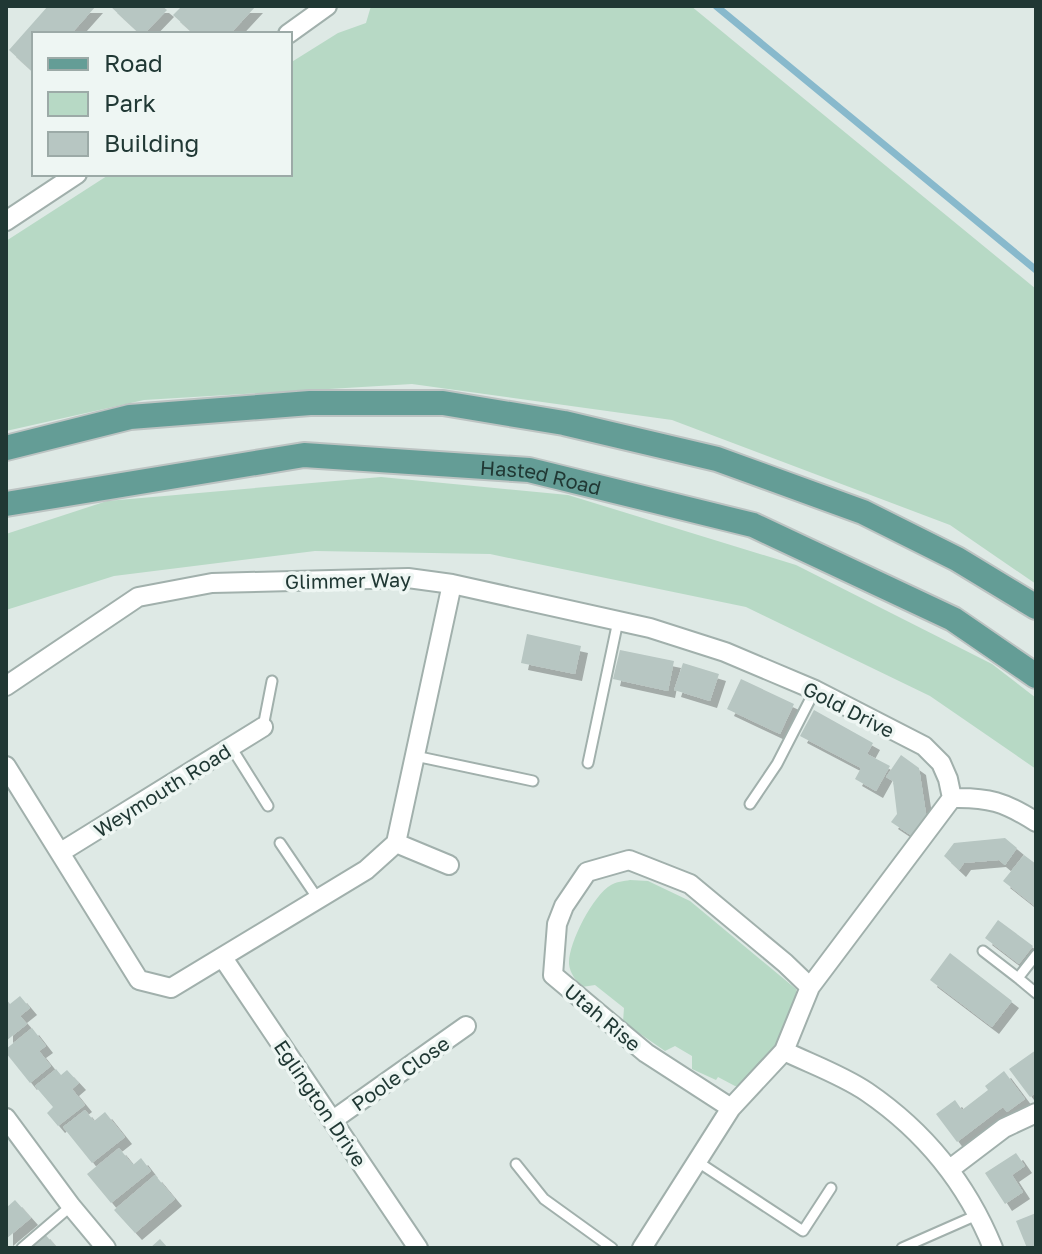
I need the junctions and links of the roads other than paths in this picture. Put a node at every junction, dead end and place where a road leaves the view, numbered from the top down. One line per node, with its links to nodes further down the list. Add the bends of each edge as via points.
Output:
1 (327, 6): 2 (street)
2 (291, 32)
3 (74, 176): 4 (street)
4 (6, 221)
5 (6, 448): 8 (main road, via 130,417 310,403 443,403 564,423 717,459 863,512 957,559)
6 (6, 504): 10 (main road, Hasted Road, via 304,455 529,470 753,525 953,619)
7 (452, 584): 9 (street, Gold Drive); 12 (street, Glimmer Way, via 408,578 212,583 138,597); 16 (street)
8 (1036, 607)
9 (618, 621): 13 (street, Gold Drive, via 725,652); 17 (lane)
10 (1036, 676)
11 (272, 681): 14 (lane)
12 (6, 686)
13 (815, 690): 20 (street, Gold Drive, via 924,746 941,763); 21 (lane)
14 (263, 727): 15 (street, Weymouth Road)
15 (231, 747): 22 (lane); 26 (street, Weymouth Road)
16 (415, 756): 19 (lane); 25 (street)
17 (588, 763)
18 (6, 766): 26 (street)
19 (533, 781)
20 (952, 798): 23 (street, via 983,797); 33 (street)
21 (750, 804)
22 (268, 806)
23 (1036, 822)
24 (280, 843): 28 (lane)
25 (396, 843): 27 (street); 28 (street, via 366,870)
26 (61, 852): 31 (street, via 139,980 171,988)
27 (449, 865)
28 (318, 899): 31 (street)
29 (983, 951): 32 (lane)
30 (1036, 955): 32 (lane)
31 (223, 958): 40 (street, Eglington Drive)
32 (1018, 978): 34 (lane)
33 (810, 987): 36 (street); 37 (street, Utah Rise, via 690,884 629,860 587,872 555,908 553,975 646,1053)
34 (1036, 993)
35 (466, 1026): 40 (street, Poole Close)
36 (784, 1051): 37 (street); 43 (street, via 866,1091)
37 (731, 1108): 41 (street)
38 (1036, 1113): 43 (street, via 1004,1128)
39 (6, 1118): 45 (street)
40 (333, 1120): 50 (street, Eglington Drive)
41 (698, 1162): 44 (lane, via 803,1231); 47 (street)
42 (516, 1164): 51 (lane, via 544,1199)
43 (950, 1169): 46 (street)
44 (831, 1188)
45 (71, 1206): 48 (lane); 49 (street)
46 (977, 1215): 52 (lane); 53 (street)
47 (651, 1245)
48 (22, 1248)
49 (106, 1248)
50 (418, 1248)
51 (612, 1248)
52 (902, 1248)
53 (993, 1248)

